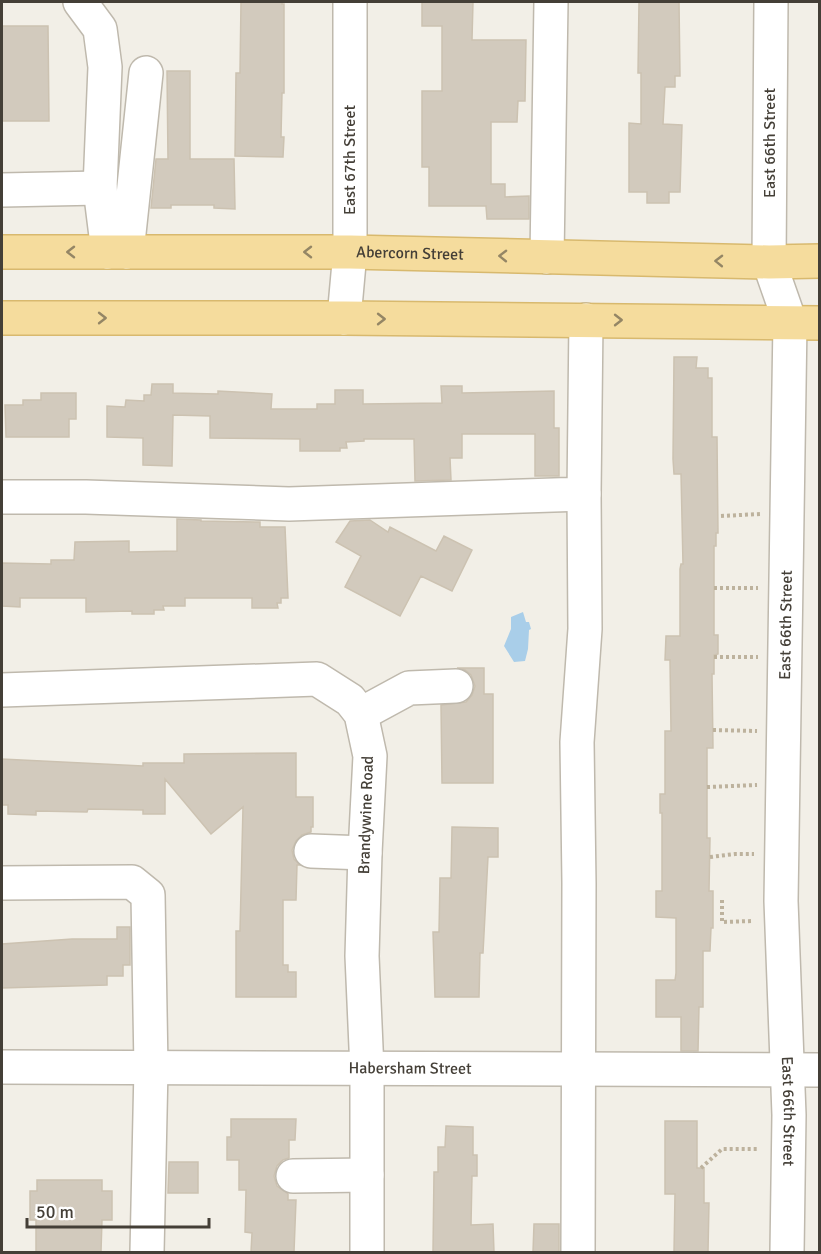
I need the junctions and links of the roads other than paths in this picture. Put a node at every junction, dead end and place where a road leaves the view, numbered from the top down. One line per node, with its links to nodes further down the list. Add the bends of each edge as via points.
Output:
1 (80, 2): 6 (street, via 100,29 105,67)
2 (350, 2): 10 (street, East 67th Street)
3 (551, 2): 11 (street)
4 (771, 2): 13 (street, East 66th Street)
5 (146, 73): 9 (street)
6 (100, 188): 7 (street); 9 (street)
7 (2, 190)
8 (2, 252): 9 (main road, Abercorn Street, one-way to 8)
9 (117, 252): 10 (main road, Abercorn Street, one-way to 9)
10 (350, 252): 11 (main road, Abercorn Street, one-way to 10); 15 (street, East 67th Street)
11 (547, 257): 13 (main road, Abercorn Street, one-way to 11)
12 (819, 261): 13 (main road, Abercorn Street)
13 (770, 262): 17 (street, East 66th Street)
14 (2, 318): 15 (main road, one-way to 15)
15 (344, 318): 16 (main road, one-way to 16)
16 (586, 320): 17 (main road, one-way to 17); 18 (street)
17 (805, 322): 30 (street, East 66th Street, via 787,512 781,900)
18 (584, 494): 19 (street, via 289,504); 29 (street, via 585,629 577,742)
19 (2, 498)
20 (456, 686): 22 (street, via 409,688)
21 (2, 690): 22 (street, via 317,679 350,700)
22 (362, 714): 24 (street, Brandywine Road, via 370,756)
23 (310, 851): 24 (street)
24 (365, 853): 28 (street, Brandywine Road, via 362,956)
25 (2, 883): 27 (street, via 132,882 148,895)
26 (2, 1067): 27 (street, Habersham Street)
27 (151, 1068): 28 (street, Habersham Street); 34 (street)
28 (367, 1070): 29 (street, Habersham Street); 32 (street, Brandywine Road)
29 (579, 1070): 30 (street, Habersham Street); 36 (street)
30 (787, 1070): 31 (street, Habersham Street); 37 (street, East 66th Street)
31 (819, 1070)
32 (367, 1175): 33 (street); 35 (street, Brandywine Road)
33 (293, 1176)
34 (147, 1252)
35 (367, 1252)
36 (578, 1252)
37 (787, 1252)

